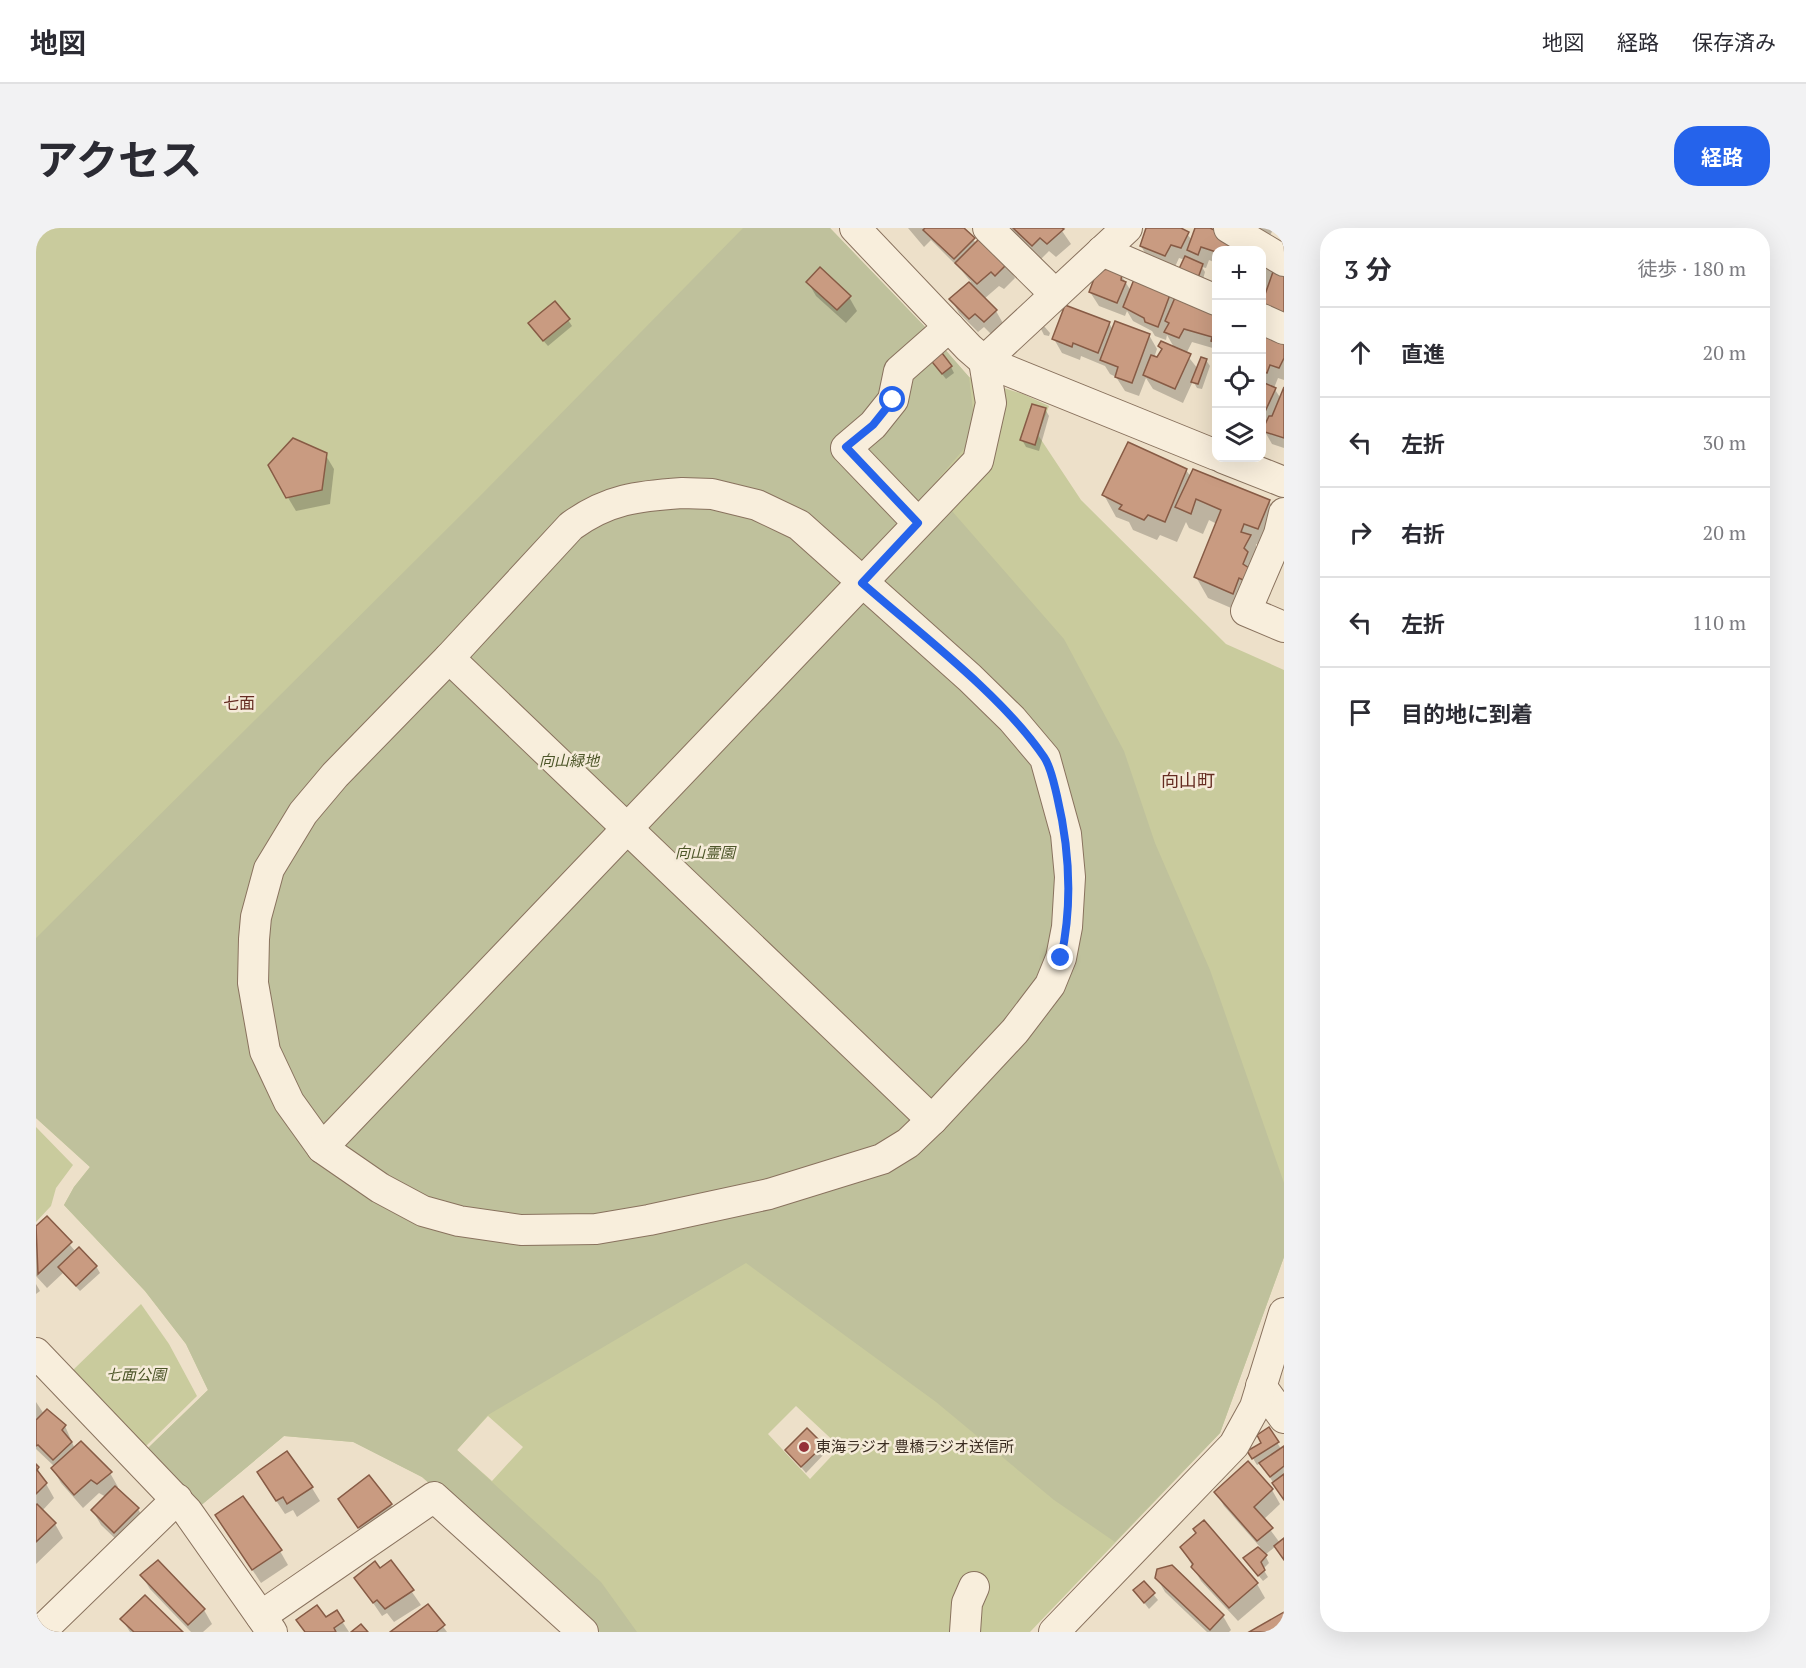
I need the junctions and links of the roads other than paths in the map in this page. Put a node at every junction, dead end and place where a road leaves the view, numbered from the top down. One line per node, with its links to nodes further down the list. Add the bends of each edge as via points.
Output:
1 (855, 228): 10 (street)
2 (988, 228): 7 (street)
3 (1127, 228): 5 (street)
4 (1229, 228): 6 (street)
5 (1102, 251): 7 (street); 8 (street)
6 (1284, 261)
7 (1055, 294): 12 (street)
8 (1212, 298)
9 (1266, 321): 11 (street)
10 (949, 327): 12 (street); 17 (street, via 899,371 893,400 873,425 846,447)
11 (1284, 329)
12 (984, 361): 13 (street); 17 (street, via 991,403 978,461)
13 (1212, 453)
14 (1233, 462): 15 (street)
15 (1284, 482)
16 (1284, 513): 19 (street, via 1246,611)
17 (918, 523): 18 (street)
18 (862, 583): 20 (street, via 799,525 756,505 712,494 651,495 621,500 593,510 571,526); 21 (street); 22 (street, via 970,678 1045,758 1066,834 1070,877 1067,927 1050,985 1015,1030)
19 (1284, 627)
20 (449, 658): 21 (street); 23 (street, via 303,813 269,869 256,917 253,983 265,1051 289,1102)
21 (627, 829): 22 (street); 23 (street)
22 (932, 1120): 23 (street, via 908,1143 882,1159 852,1169 769,1194 596,1229 520,1230 423,1212)
23 (322, 1148)
24 (1284, 1313): 26 (street)
25 (36, 1353): 28 (street)
26 (1261, 1386): 27 (street); 31 (street, via 1255,1407 1234,1445)
27 (1284, 1418)
28 (177, 1499): 30 (street); 32 (street)
29 (974, 1587): 34 (street, via 964,1614)
30 (267, 1624): 33 (street, via 434,1497)
31 (1069, 1627)
32 (40, 1632)
33 (583, 1632)
34 (964, 1632)

